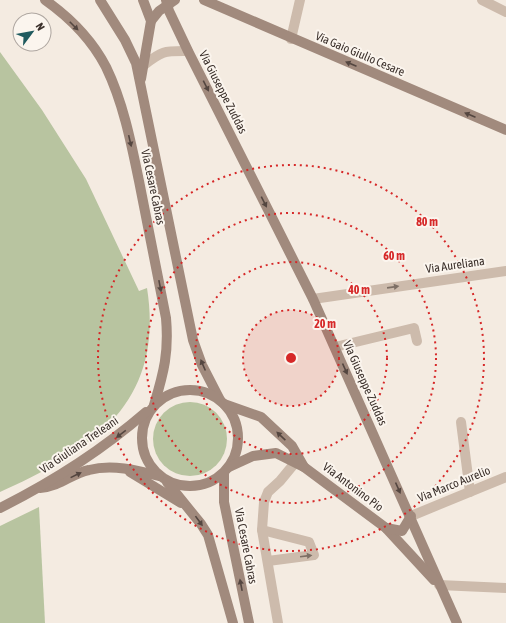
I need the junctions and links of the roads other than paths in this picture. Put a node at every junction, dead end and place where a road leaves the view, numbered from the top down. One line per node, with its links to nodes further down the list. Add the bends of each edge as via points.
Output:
1 (45, 0): 20 (street, Via Cesare Cabras, one-way to 20, via 93,46 105,66 122,109 166,318 168,344 161,383)
2 (100, 0): 13 (street, Via Cesare Cabras, via 125,40)
3 (143, 0): 9 (street, Via Cesare Cabras)
4 (204, 0): 10 (street, Via Gaio Giulio Cesare)
5 (300, 0): 10 (street)
6 (482, 0): 8 (street)
7 (169, 2): 9 (street); 11 (street, Via Giuseppe Zuddas)
8 (506, 12)
9 (151, 21): 12 (street, Via Cesare Cabras)
10 (291, 38): 14 (street, Via Gaio Giulio Cesare, one-way to 10)
11 (188, 51): 12 (street, Via Giuseppe Zuddas, via 159,53); 16 (street, Via Giuseppe Zuddas, one-way to 16)
12 (144, 65): 13 (street, Via Cesare Cabras)
13 (141, 81): 19 (street, Via Cesare Cabras, one-way to 13, via 202,366 193,340)
14 (506, 130)
15 (506, 271): 16 (street, Via Aureliana, one-way to 15)
16 (313, 299): 18 (street, Via Giuseppe Zuddas)
17 (417, 341): 18 (street, via 414,328)
18 (335, 347): 31 (street, Via Giuseppe Zuddas, one-way to 31)
19 (222, 402): 20 (street, via 210,394 186,389 163,397); 22 (street, one-way to 19, via 292,446 261,417); 24 (street, via 233,416 238,431 238,446)
20 (152, 407): 26 (street, via 141,432 143,451 149,464); 27 (street, Via Giuliana Treleani, one-way to 27, via 123,433 48,480)
21 (461, 422): 28 (street)
22 (299, 465): 24 (street, Via Antonino Pio, via 276,453 253,456); 32 (street, Via Antonino Pio); 33 (street, via 268,492 264,502)
23 (124, 469): 26 (street, Via Giuliana Treleani); 27 (street, Via Giuliana Treleani, one-way to 23, via 52,487 88,470 112,467); 29 (street, Via Giuliana Treleani)
24 (226, 470): 26 (street, via 212,481 199,486 185,487); 38 (street, Via Cesare Cabras, one-way to 24, via 224,502)
25 (506, 477): 28 (street, Via Marco Aurelio)
26 (162, 478): 29 (street)
27 (40, 488): 30 (street, Via Giuliana Treleani)
28 (470, 492): 31 (street, Via Marco Aurelio)
29 (188, 507): 37 (street, one-way to 37, via 208,535)
30 (0, 508)
31 (411, 516): 32 (street, Via Antonino Pio, via 402,531); 35 (street, Via Giuseppe Zuddas)
32 (386, 528): 35 (street, Via Antonino Pio)
33 (262, 530): 34 (street); 34 (street, one-way to 33, via 314,555 309,542)
34 (268, 561): 39 (street)
35 (438, 585): 36 (street); 40 (street, Via Giuseppe Zuddas)
36 (506, 588)
37 (233, 623)
38 (249, 623)
39 (278, 623)
40 (457, 623)

